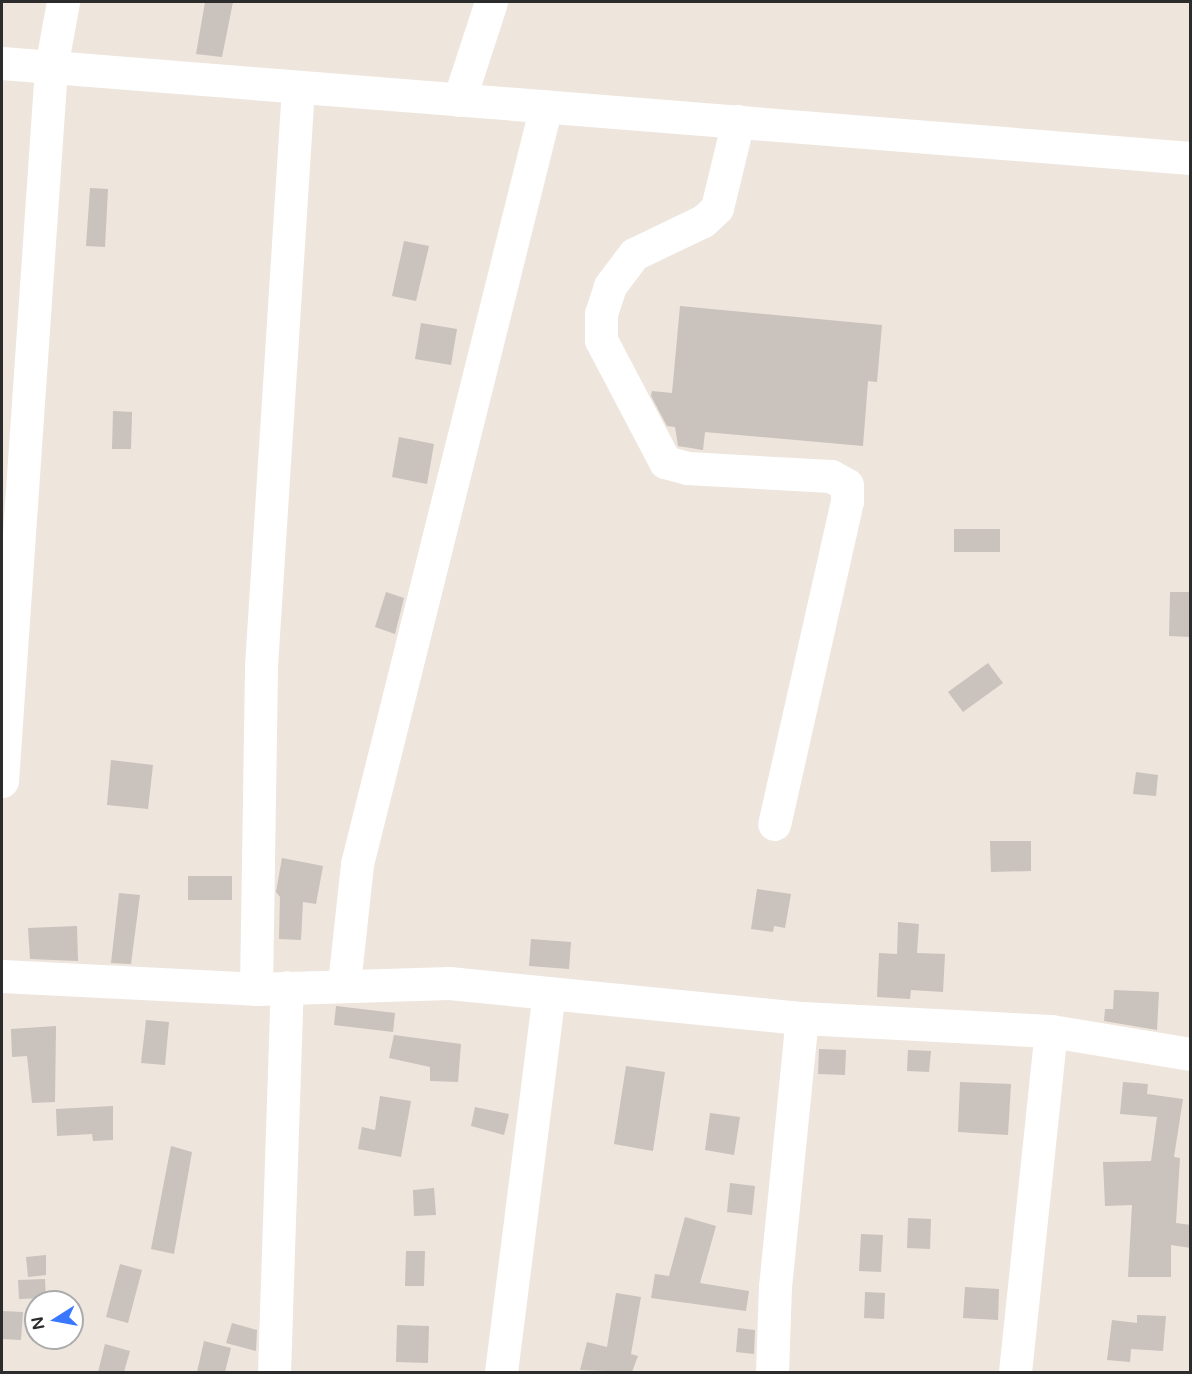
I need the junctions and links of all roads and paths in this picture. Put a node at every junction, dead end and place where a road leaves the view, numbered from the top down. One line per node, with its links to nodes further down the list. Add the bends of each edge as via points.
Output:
1 (63, 2): 4 (street)
2 (490, 2): 6 (street)
3 (2, 63): 4 (street)
4 (51, 67): 5 (street); 10 (street)
5 (298, 87): 6 (street); 14 (street, via 261,666)
6 (459, 100): 7 (street)
7 (546, 106): 8 (street); 13 (street, via 357,864)
8 (738, 121): 9 (street); 11 (street, via 717,208 703,221 634,254 610,286 601,314 601,340 653,447 665,462 687,468 831,476 847,485 847,501)
9 (1191, 158)
10 (2, 781)
11 (774, 824)
12 (2, 976): 14 (street)
13 (344, 984): 14 (street); 15 (street, via 449,982)
14 (272, 988): 19 (street)
15 (549, 994): 16 (street); 20 (street)
16 (802, 1018): 17 (street); 21 (street, via 775,1287)
17 (1051, 1031): 18 (street); 22 (street)
18 (1191, 1054)
19 (274, 1372)
20 (501, 1372)
21 (772, 1372)
22 (1015, 1372)

